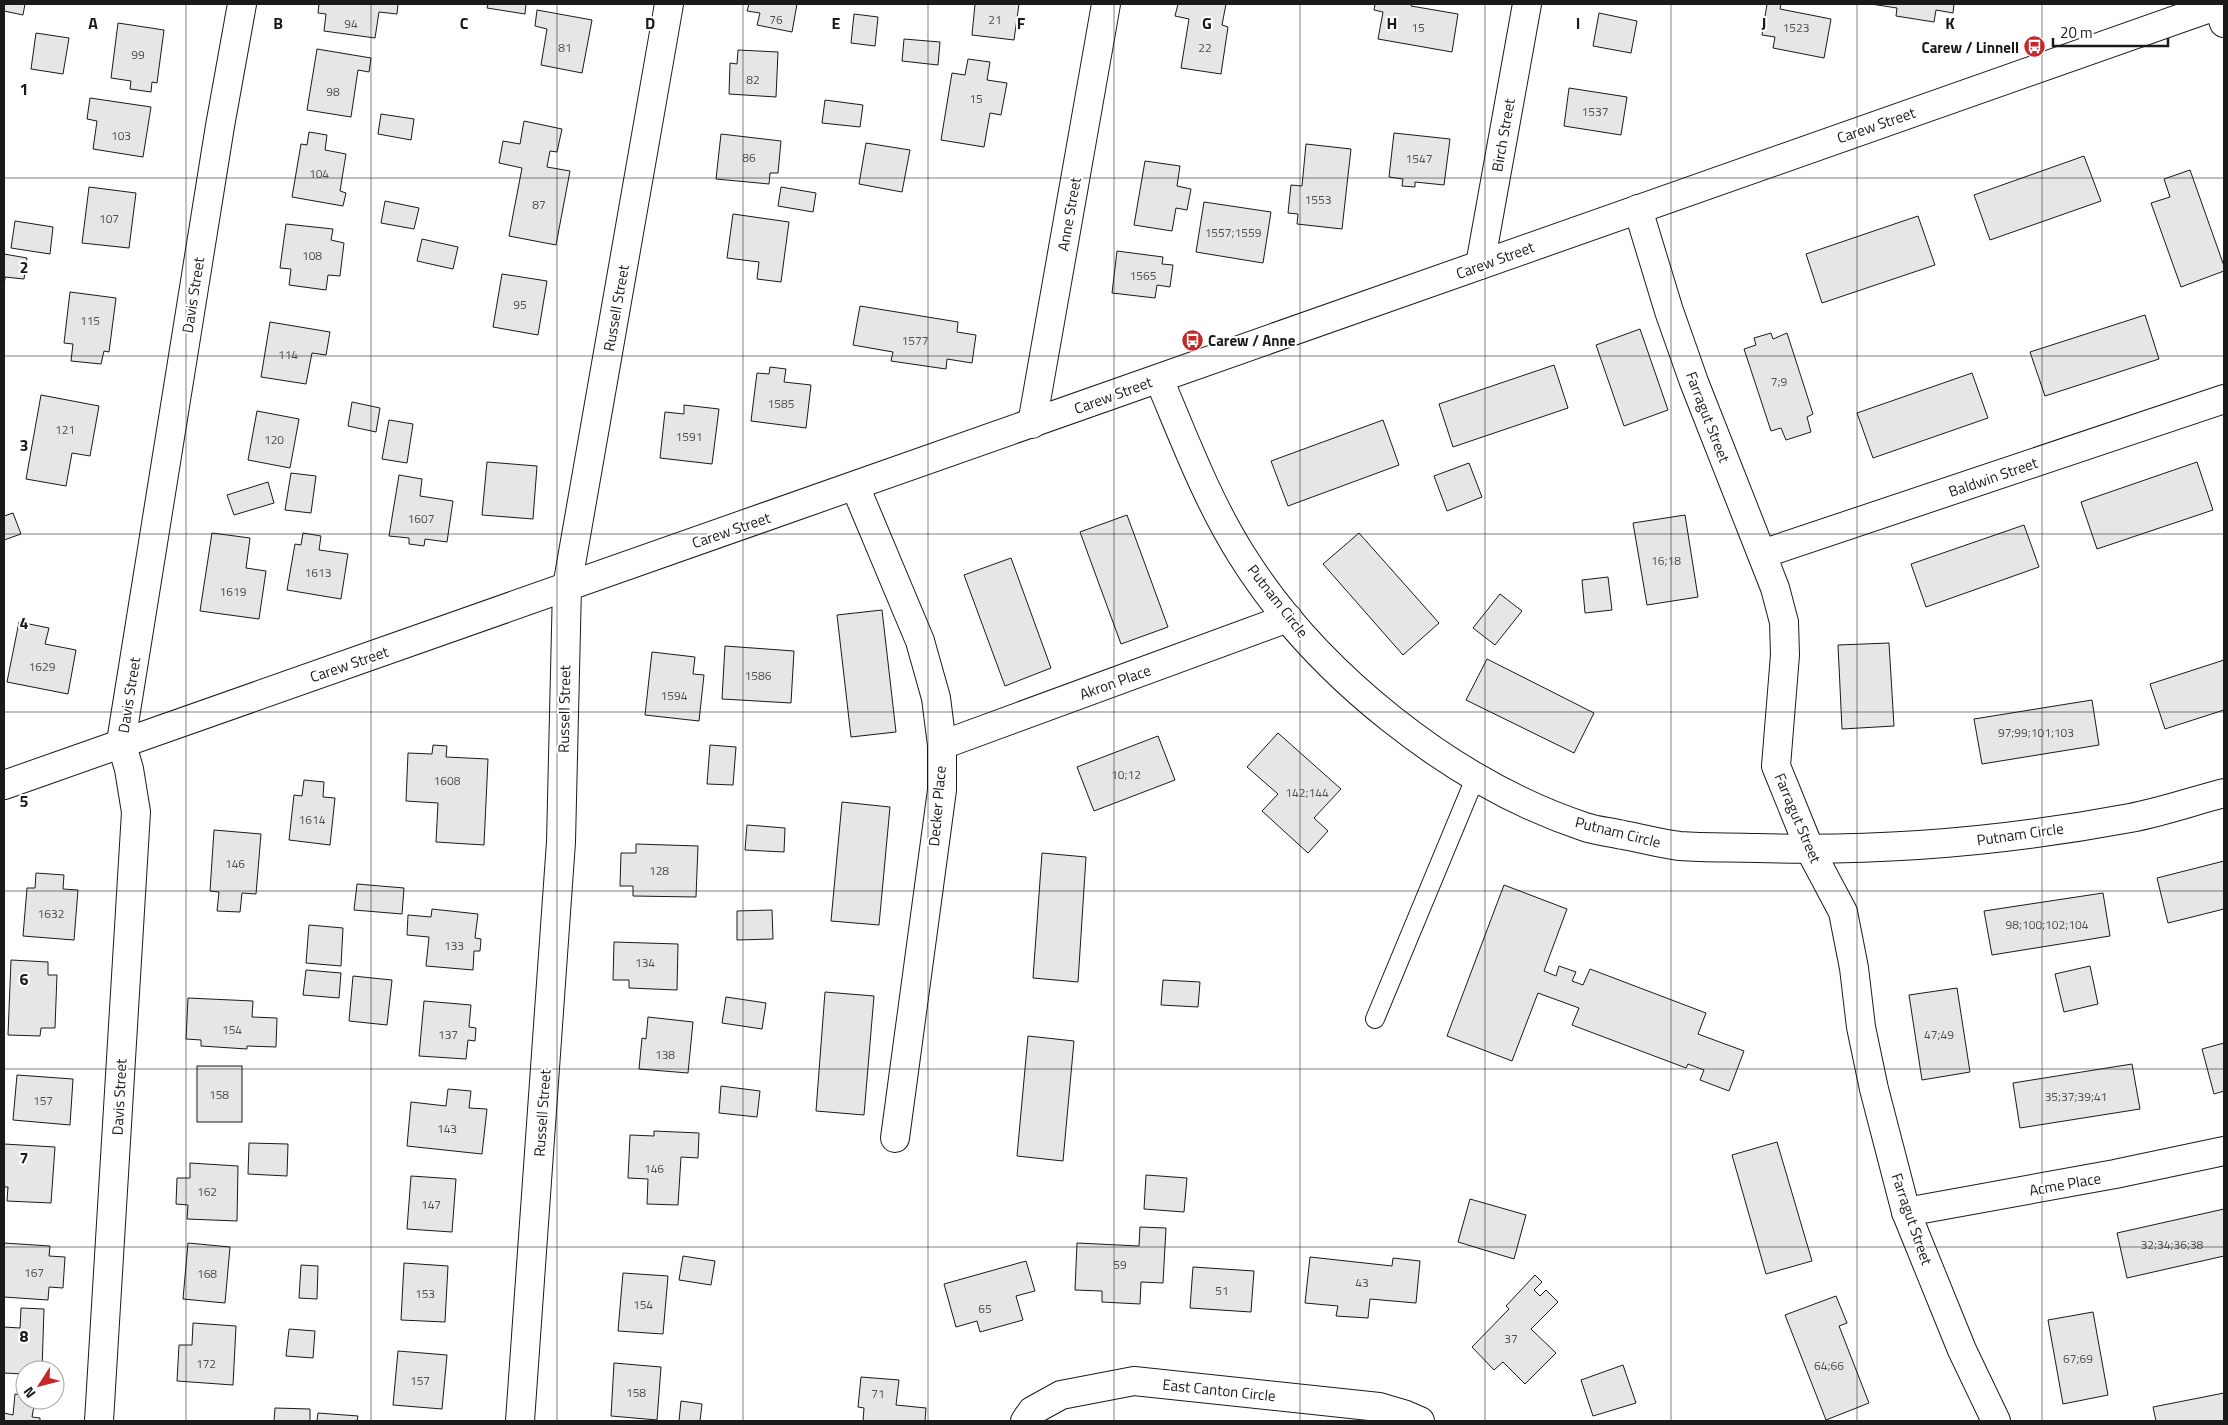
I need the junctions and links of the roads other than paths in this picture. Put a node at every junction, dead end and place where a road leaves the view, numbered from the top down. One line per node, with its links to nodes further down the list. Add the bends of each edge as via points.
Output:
1 (242, 4): 15 (street, Davis Street)
2 (670, 4): 13 (street, Russell Street)
3 (1106, 4): 10 (street, Anne Street)
4 (1527, 4): 7 (street, Birch Street)
5 (2221, 11): 6 (street, Carew Street)
6 (1638, 209): 7 (street, Carew Street); 12 (street, Farragut Street, via 1691,373)
7 (1480, 266): 8 (street, Carew Street)
8 (1159, 379): 10 (street, Carew Street); 14 (street, Putnam Circle, via 1215,506 1241,555)
9 (2224, 399): 12 (street, Baldwin Street)
10 (1032, 424): 11 (street, Carew Street)
11 (855, 486): 13 (street, Carew Street); 16 (street, Decker Place, via 920,642 936,698)
12 (1762, 554): 20 (street, Farragut Street, via 1784,622 1785,655 1776,766)
13 (567, 588): 15 (street, Carew Street); 26 (street, Russell Street, via 561,842)
14 (1288, 618): 16 (street, Akron Place); 17 (street, Putnam Circle, via 1329,663 1380,710)
15 (121, 742): 18 (street, Carew Street); 25 (street, Davis Street, via 136,812)
16 (942, 745): 22 (street, Decker Place, via 942,790)
17 (1476, 776): 20 (street, Putnam Circle, via 1514,797 1586,827 1677,846); 21 (lane)
18 (4, 785)
19 (2224, 793): 20 (street, Putnam Circle, via 2134,817 2000,839)
20 (1810, 850): 24 (street, Farragut Street, via 1843,912 1874,1089)
21 (1375, 1019)
22 (895, 1138)
23 (2224, 1151): 24 (street, Acme Place)
24 (1906, 1212): 29 (street, Farragut Street, via 1962,1350)
25 (99, 1421)
26 (520, 1421)
27 (1025, 1421): 28 (street, East Canton Circle, via 1032,1411 1061,1395 1134,1380 1379,1407)
28 (1420, 1421)
29 (1996, 1421)

